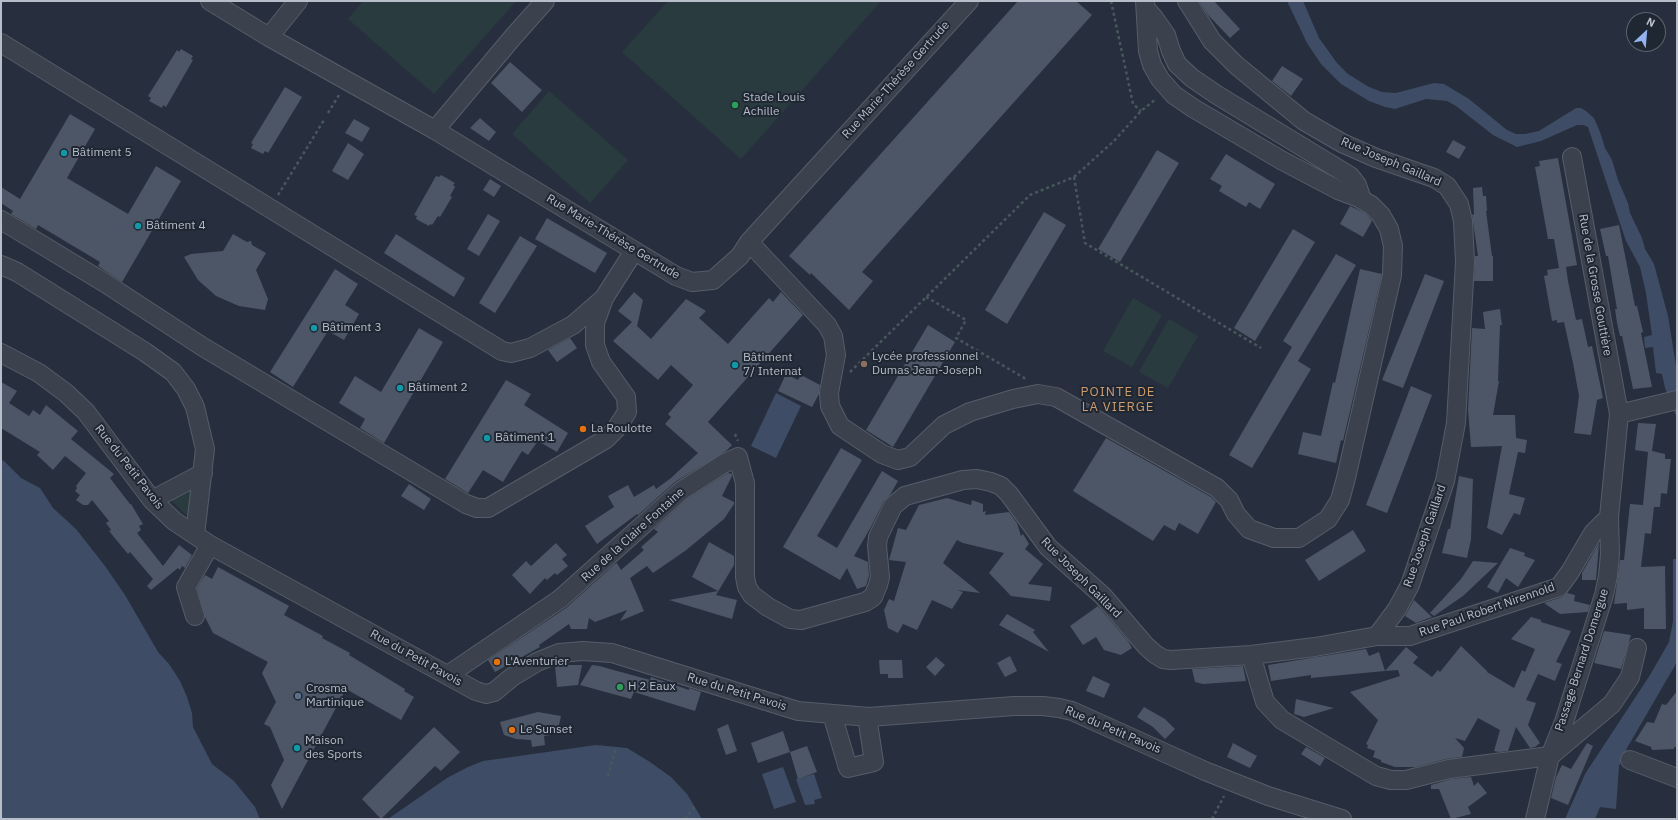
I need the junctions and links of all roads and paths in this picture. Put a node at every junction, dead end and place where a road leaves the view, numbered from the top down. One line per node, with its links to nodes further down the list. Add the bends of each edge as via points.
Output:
1 (210, 1): 8 (street, Rue Marie-Thérèse Gertrude)
2 (298, 1): 8 (street)
3 (545, 1): 15 (street)
4 (969, 1): 21 (street, Rue Marie-Thérèse Gertrude)
5 (1111, 1): 12 (path, via 1133,104)
6 (1187, 1): 39 (street, Rue Joseph Gaillard, via 1212,41 1236,65 1304,121 1342,143 1376,158 1434,178 1447,186 1459,204 1463,221 1465,262 1456,423 1444,481 1410,585 1397,609)
7 (1145, 5): 11 (street, via 1148,51 1152,65); 18 (street, via 1166,35 1177,64 1192,78 1350,176 1357,185)
8 (269, 36): 10 (street, Rue Marie-Thérèse Gertrude)
9 (1, 43): 19 (street)
10 (348, 81): 13 (path); 15 (street, Rue Marie-Thérèse Gertrude)
11 (1169, 89): 12 (path); 18 (street, via 1193,108 1274,156)
12 (1141, 111): 17 (path, via 1114,141)
13 (328, 113)
14 (324, 120): 19 (path)
15 (435, 130): 22 (street, Rue Marie-Thérèse Gertrude)
16 (1572, 157): 31 (street, Rue de la Grosse Gouttière)
17 (1074, 177): 24 (path, via 1030,195); 26 (path, via 1085,243)
18 (1362, 200): 29 (street, via 1381,214 1389,229 1393,246 1392,275 1340,500 1328,519 1299,538 1274,538 1249,529 1236,514 1229,500 1217,488 1056,397 1038,394 970,412 944,425 910,457 898,460 882,454 840,426 830,406)
19 (269, 208): 25 (street, via 502,351 511,353 530,348 573,325)
20 (1, 220): 25 (street, via 105,283 203,347 466,504 477,508 488,508 606,439 627,412 626,396 602,362 595,344 595,323)
21 (748, 242): 22 (street, Rue Marie-Thérèse Gertrude, via 740,256 713,280 692,282 676,276); 29 (street, via 827,325 833,336 836,355)
22 (634, 251): 25 (street)
23 (1, 265): 32 (street, via 17,272 139,348 172,372 186,389 195,407 205,449)
24 (926, 297): 28 (path, via 966,320 956,338); 29 (path)
25 (604, 298)
26 (1261, 348)
27 (1, 353): 33 (street, Rue du Petit Pavois, via 39,373 66,392 86,412)
28 (1029, 381)
29 (829, 393)
30 (1671, 401): 31 (street)
31 (1619, 414): 34 (street, Passage Bernard Domergue)
32 (203, 473): 33 (street); 35 (street)
33 (152, 500): 35 (street, Rue du Petit Pavois, via 174,521)
34 (1609, 517): 39 (street, Rue Paul Robert Nirennold, via 1593,533 1558,587 1410,636); 46 (street, Passage Bernard Domergue, via 1610,554 1604,595 1564,722)
35 (195, 534): 36 (street, Rue du Petit Pavois)
36 (210, 545): 37 (street, via 186,587); 42 (street, Rue du Petit Pavois)
37 (195, 616)
38 (801, 620): 41 (street, Rue Joseph Gaillard, via 865,602 873,597 880,577 878,537 893,506 900,499 963,480 977,479 1001,486 1048,547 1103,596 1155,654 1171,660); 42 (street, Rue de la Claire Fontaine, via 790,619 768,607 752,595 747,587 745,483 738,457 680,491 560,599)
39 (1377, 636): 41 (street, Rue Joseph Gaillard)
40 (1637, 648): 46 (street, via 1630,676 1612,704)
41 (1251, 655): 46 (street, via 1265,702 1282,720 1376,776 1406,780 1449,769)
42 (448, 675): 43 (street, Rue du Petit Pavois, via 486,694 494,692 512,677 537,662 559,653 612,653 767,703 798,711)
43 (832, 714): 44 (street, Rue du Petit Pavois); 44 (street, via 848,768 874,762)
44 (869, 717): 50 (street, Rue du Petit Pavois, via 1014,706 1059,708 1072,711)
45 (616, 747): 48 (path)
46 (1550, 756): 55 (street, Passage Bernard Domergue)
47 (1630, 760): 49 (street)
48 (608, 776)
49 (1677, 778)
50 (1230, 781): 53 (path); 54 (street, Rue du Petit Pavois)
51 (695, 806): 52 (path)
52 (685, 819)
53 (1212, 819)
54 (1342, 819)
55 (1536, 819)

